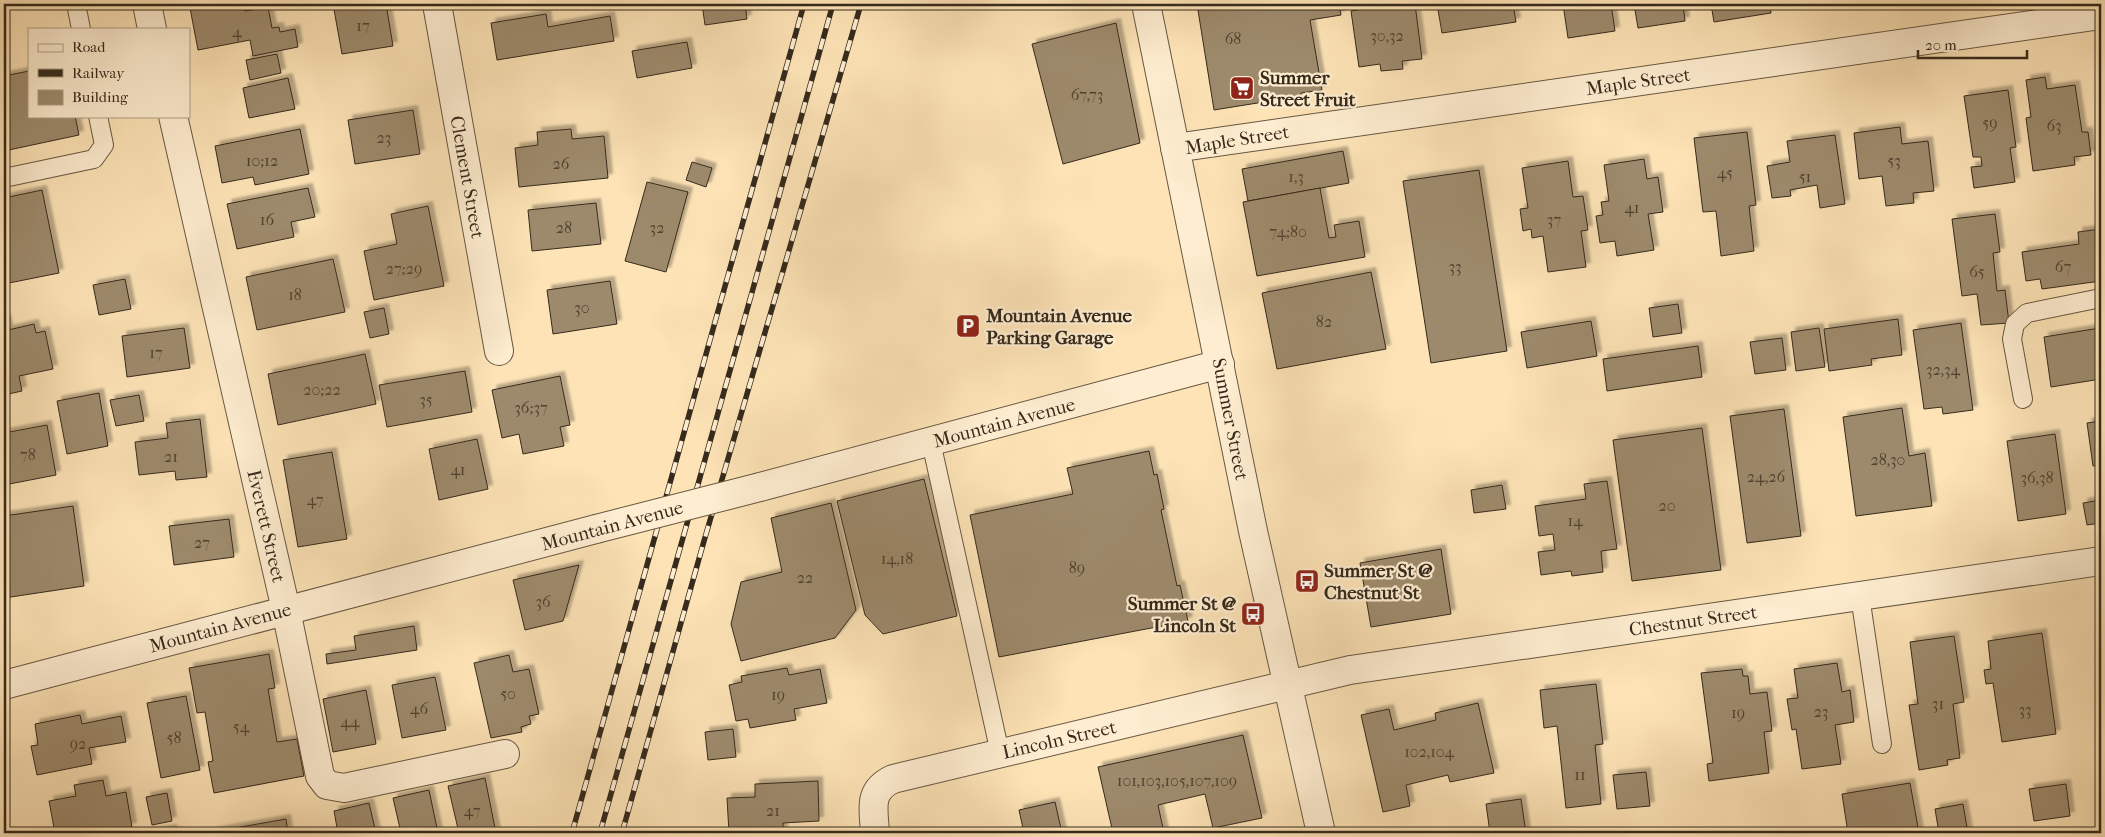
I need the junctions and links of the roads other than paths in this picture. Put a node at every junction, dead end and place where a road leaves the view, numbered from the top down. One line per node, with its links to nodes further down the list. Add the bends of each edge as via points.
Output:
1 (76, 4): 6 (lane)
2 (147, 4): 7 (street)
3 (437, 4): 13 (street, Clement Street)
4 (1146, 4): 10 (street, Summer Street)
5 (2101, 16): 10 (street, Maple Street)
6 (81, 28)
7 (152, 28)
8 (98, 118): 11 (lane, via 104,145 94,159)
9 (173, 118): 19 (street, Everett Street)
10 (1175, 148): 14 (street, Summer Street)
11 (4, 178)
12 (2101, 298): 15 (lane, via 2027,313 2015,324 2012,339)
13 (499, 351)
14 (1220, 364): 16 (street, Mountain Avenue); 21 (street, Summer Street)
15 (2023, 398)
16 (931, 442): 19 (street, Mountain Avenue, bridge); 23 (lane)
17 (2101, 560): 18 (street, Chestnut Street)
18 (1860, 596): 21 (street, Chestnut Street, via 1350,670); 22 (lane)
19 (286, 610): 20 (street, Mountain Avenue); 24 (street, Everett Street, via 318,771 327,785 344,788)
20 (4, 685)
21 (1287, 685): 23 (street, Lincoln Street); 26 (street, Summer Street)
22 (1882, 744)
23 (1000, 753): 25 (street, Lincoln Street, via 885,783 874,800)
24 (505, 754)
25 (875, 833)
26 (1320, 833)

